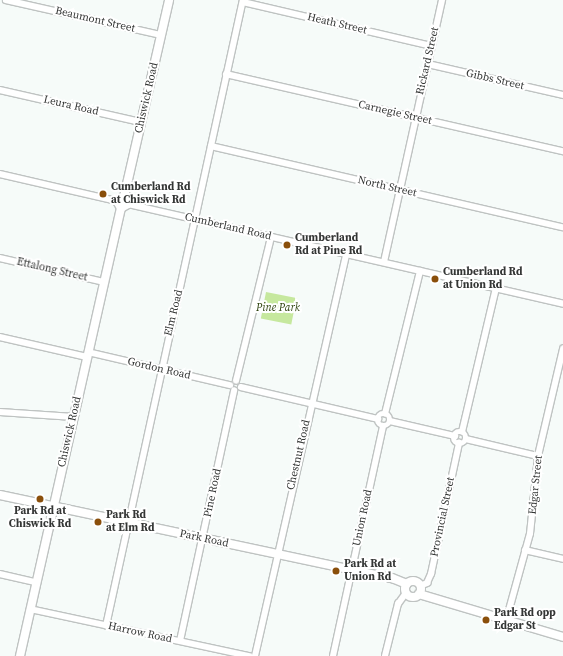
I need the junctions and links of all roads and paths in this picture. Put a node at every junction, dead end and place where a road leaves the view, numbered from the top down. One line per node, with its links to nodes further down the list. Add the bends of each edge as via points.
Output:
1 (6, 0): 5 (street, Beaumont Street)
2 (169, 0): 5 (street, Chiswick Road)
3 (442, 0): 6 (street, Rickard Street)
4 (243, 1): 6 (street, Heath Street); 8 (street, Elm Road)
5 (161, 35): 12 (street, Chiswick Road)
6 (432, 46): 7 (street, Rickard Street)
7 (428, 64): 10 (street, Gibbs Street); 11 (street, Rickard Street)
8 (226, 74): 11 (street, Carnegie Street); 13 (street, Elm Road)
9 (0, 90): 12 (street, Leura Road)
10 (563, 95)
11 (415, 118): 14 (street, Carnegie Street); 16 (street, Rickard Street)
12 (141, 122): 17 (street, Chiswick Road)
13 (211, 146): 16 (street, North Street); 18 (street, Elm Road)
14 (563, 151)
15 (0, 174): 17 (street, Cumberland Road)
16 (400, 190): 19 (street, North Street); 23 (street, Rickard Street)
17 (122, 203): 18 (street, Cumberland Road); 25 (street, Chiswick Road)
18 (196, 219): 20 (street, Cumberland Road); 31 (street, Elm Road)
19 (563, 227)
20 (272, 237): 21 (street, Cumberland Road); 32 (street)
21 (346, 254): 23 (street, Cumberland Road); 36 (street, Chestnut Road)
22 (0, 258): 25 (street, Ettalong Street)
23 (384, 262): 24 (street, Cumberland Road)
24 (420, 271): 26 (street, Cumberland Road); 38 (street)
25 (104, 282): 30 (street, Chiswick Road)
26 (496, 288): 27 (street, Cumberland Road); 43 (street)
27 (563, 304)
28 (0, 337): 30 (street, Gordon Road)
29 (563, 349): 47 (street, Edgar Street)
30 (88, 355): 31 (street, Gordon Road); 39 (street, Chiswick Road)
31 (161, 369): 33 (street, Gordon Road); 50 (street, Elm Road)
32 (236, 381): 33 (street); 34 (street)
33 (230, 385): 35 (street)
34 (241, 387): 35 (street); 36 (street)
35 (234, 391): 51 (street, Pine Road)
36 (311, 403): 40 (street); 53 (street, Chestnut Road)
37 (0, 412): 39 (street)
38 (385, 414): 40 (street); 41 (street)
39 (74, 417): 49 (street, Chiswick Road)
40 (378, 419): 42 (street)
41 (390, 422): 42 (street); 44 (street)
42 (383, 426): 55 (street, Union Road)
43 (462, 432): 44 (street); 45 (street)
44 (454, 436): 46 (street)
45 (466, 439): 46 (street); 47 (street)
46 (459, 443): 59 (street, Provincial Street, via 431,574 427,583)
47 (538, 456): 52 (street, Edgar Street)
48 (0, 495): 49 (street, Park Road)
49 (53, 507): 50 (street, Park Road); 57 (street, Chiswick Road)
50 (128, 523): 51 (street, Park Road); 62 (street, Elm Road)
51 (202, 539): 53 (street, Park Road); 64 (street, Pine Road)
52 (525, 550): 54 (street); 61 (street, Edgar Street)
53 (277, 555): 55 (street, Park Road); 68 (street, Chestnut Road)
54 (563, 559)
55 (351, 570): 58 (street, Park Road); 69 (street, Union Road)
56 (0, 574): 57 (street)
57 (36, 582): 60 (street, Chiswick Road)
58 (407, 589): 59 (street, via 412,597); 59 (street, via 414,581); 70 (street, via 398,604)
59 (419, 590): 61 (street)
60 (30, 609): 62 (street, Harrow Road); 66 (street, Chiswick Road)
61 (506, 621): 63 (street)
62 (106, 626): 64 (street, Harrow Road)
63 (563, 637)
64 (180, 641): 65 (street, Harrow Road)
65 (218, 653): 67 (street, Harrow Road)
66 (20, 656)
67 (250, 656)
68 (255, 656)
69 (333, 656)
70 (385, 656)

